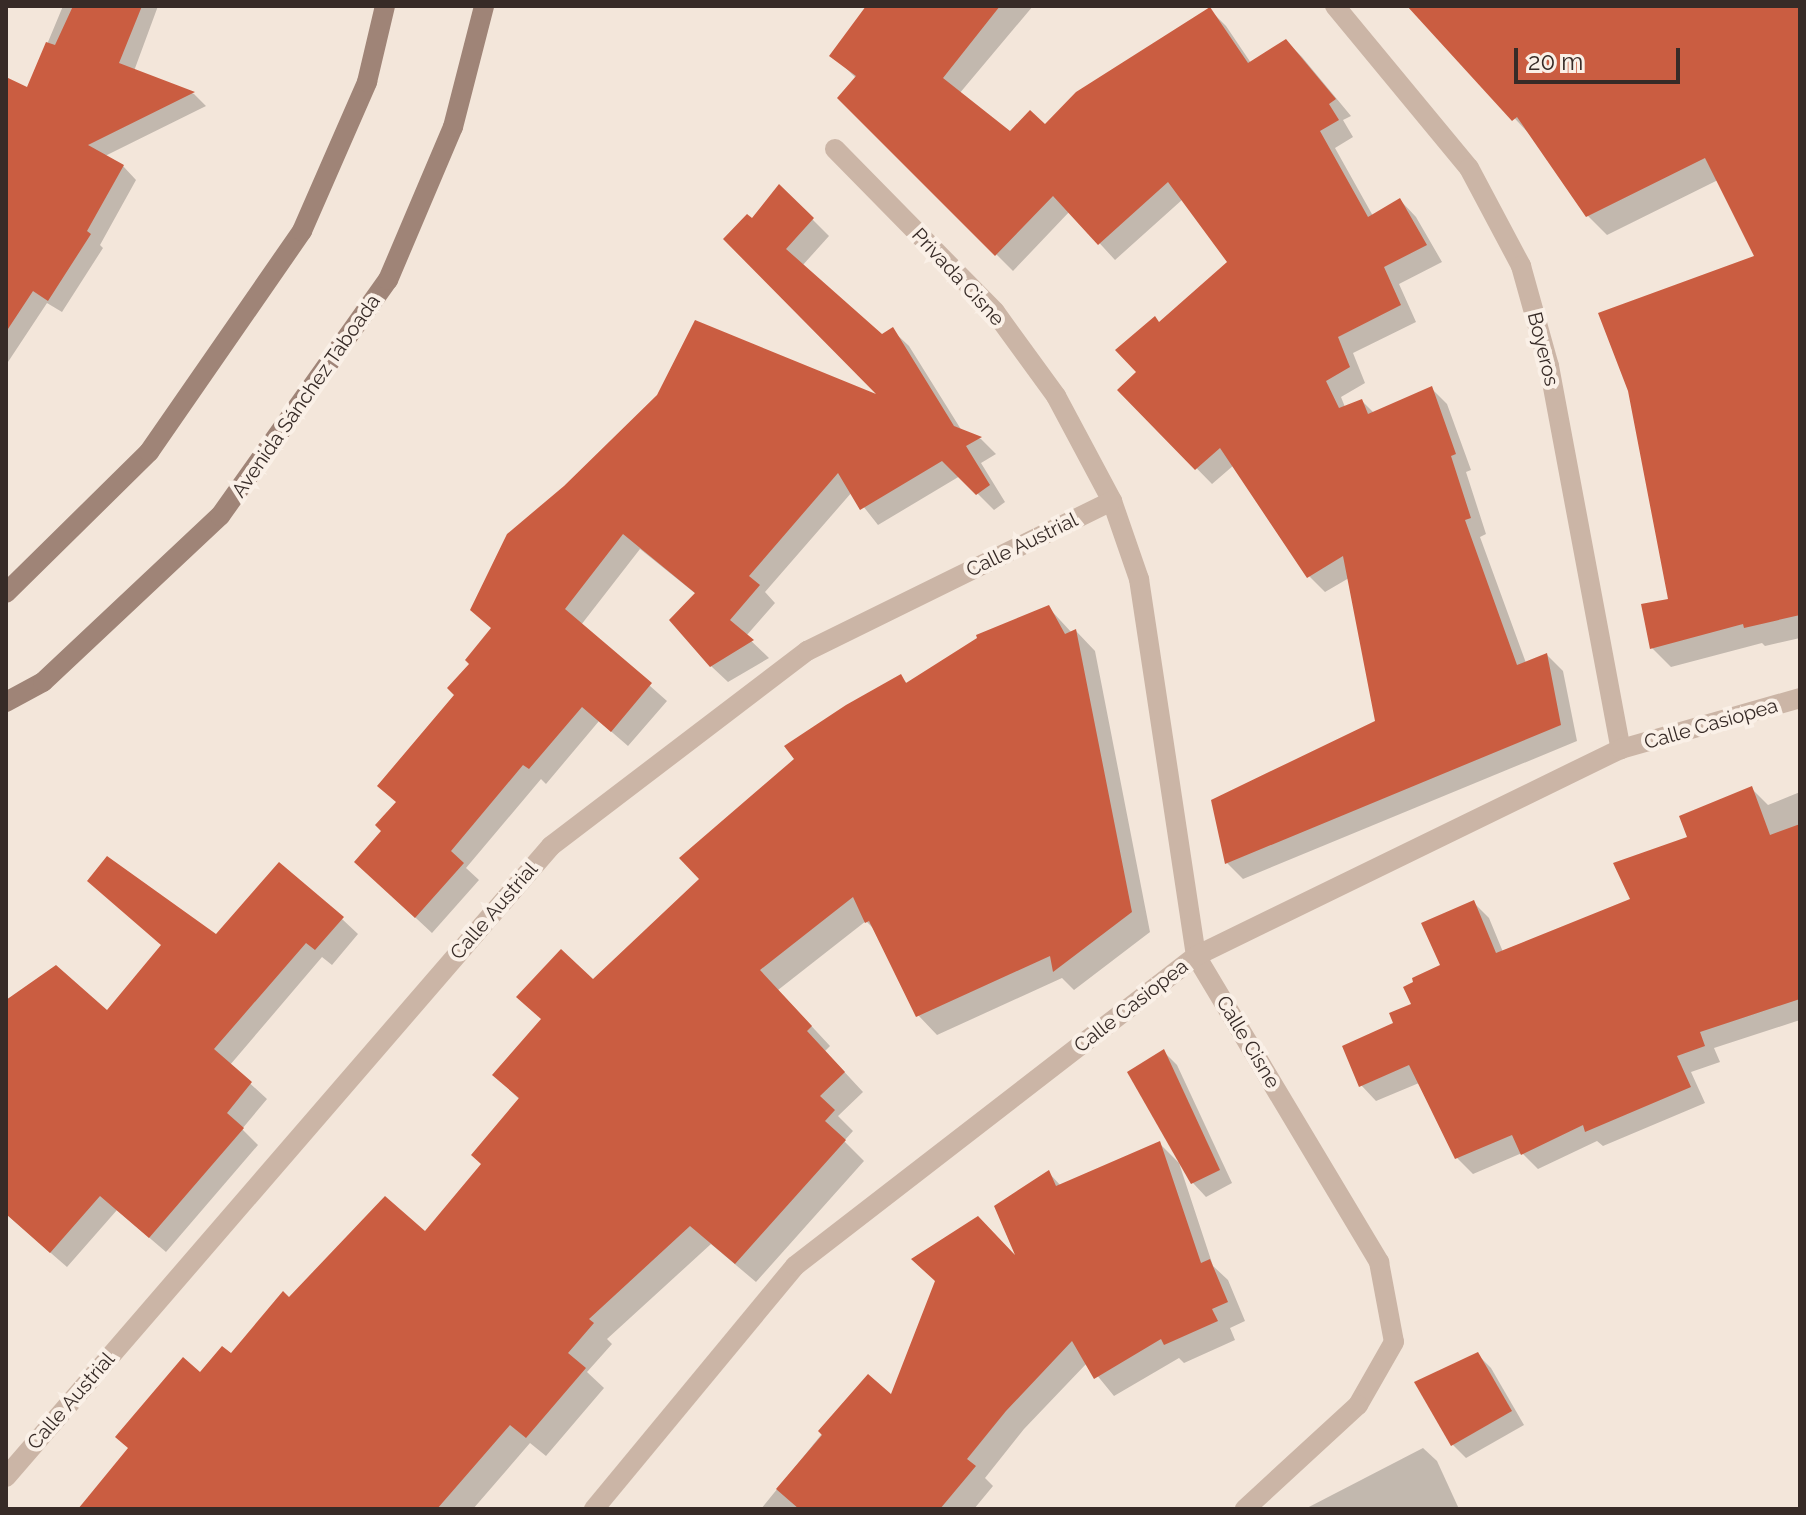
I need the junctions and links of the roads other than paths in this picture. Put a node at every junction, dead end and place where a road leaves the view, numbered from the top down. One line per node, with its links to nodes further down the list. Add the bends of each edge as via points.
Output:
1 (385, 6): 6 (main road, via 367,82 302,231 149,452)
2 (484, 6): 8 (main road, Avenida Sánchez Taboada, via 453,127 388,280 220,516 43,682)
3 (1335, 6): 9 (street, Boyeros, via 1469,168 1521,266 1549,366)
4 (835, 149): 5 (street, Privada Cisne, via 995,312 1056,396)
5 (1112, 501): 10 (street, Calle Cisne, via 1139,579); 11 (street, Calle Austrial, via 807,651 551,846)
6 (6, 593)
7 (1800, 698): 9 (street, Calle Casiopea)
8 (6, 702)
9 (1621, 749): 10 (street, Calle Casiopea)
10 (1196, 956): 12 (street, Calle Casiopea, via 795,1266); 13 (street, Calle Cisne, via 1379,1262 1394,1342 1358,1405)
11 (6, 1477)
12 (594, 1509)
13 (1245, 1509)

